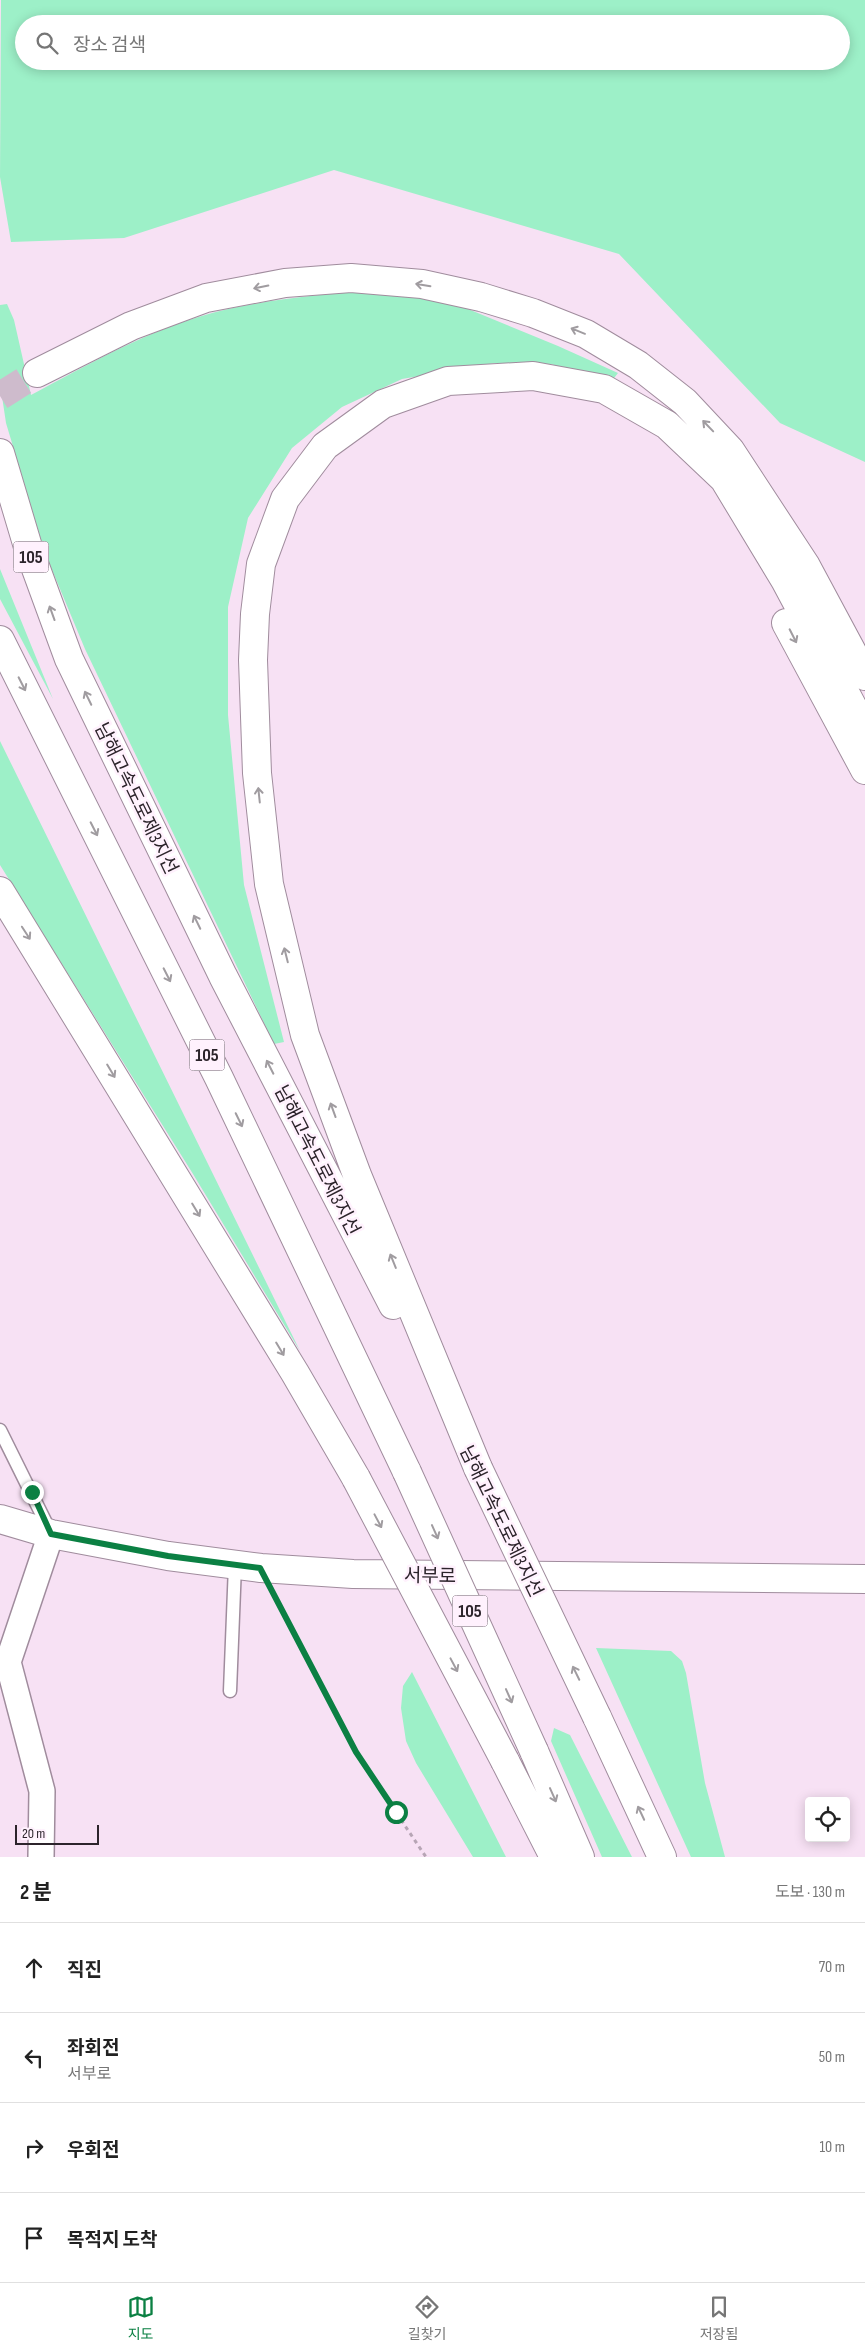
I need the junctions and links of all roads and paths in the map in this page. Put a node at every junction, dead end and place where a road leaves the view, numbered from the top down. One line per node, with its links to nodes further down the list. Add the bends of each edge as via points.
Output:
1 (37, 372): 2 (main road, one-way to 1, via 685,402 638,365 586,334 481,296 422,284 351,278 284,283 206,298 131,326)
2 (730, 450): 5 (main road, via 787,520); 7 (main road, via 806,566)
3 (0, 453): 12 (main road, 남해고속도로제3지선 / 105, one-way to 3, via 224,976 69,659 28,547)
4 (697, 453): 8 (main road, via 724,479 785,580); 9 (main road, one-way to 9); 12 (main road, one-way to 4, via 357,1175 305,1035 273,903 256,773 253,660 261,564 285,499 325,446 383,404 448,381 534,376 604,389 667,424)
5 (865, 639)
6 (0, 640): 21 (main road, 105, one-way to 21, bridge, via 219,1078 407,1472)
7 (865, 676)
8 (865, 730)
9 (865, 770)
10 (0, 891): 20 (main road, one-way to 20, bridge, via 356,1478)
11 (0, 1430): 14 (lane)
12 (478, 1468): 22 (main road, 남해고속도로제3지선 / 105, one-way to 12, bridge)
13 (0, 1519): 14 (main road, 서부로)
14 (51, 1534): 15 (main road, 서부로, via 168,1556); 18 (street, via 8,1662 42,1791)
15 (248, 1566): 16 (main road, 서부로, via 354,1574); 17 (lane); 19 (path, via 356,1752)
16 (865, 1579)
17 (230, 1691)
18 (41, 1857)
19 (426, 1857)
20 (554, 1857)
21 (580, 1857)
22 (662, 1857)

